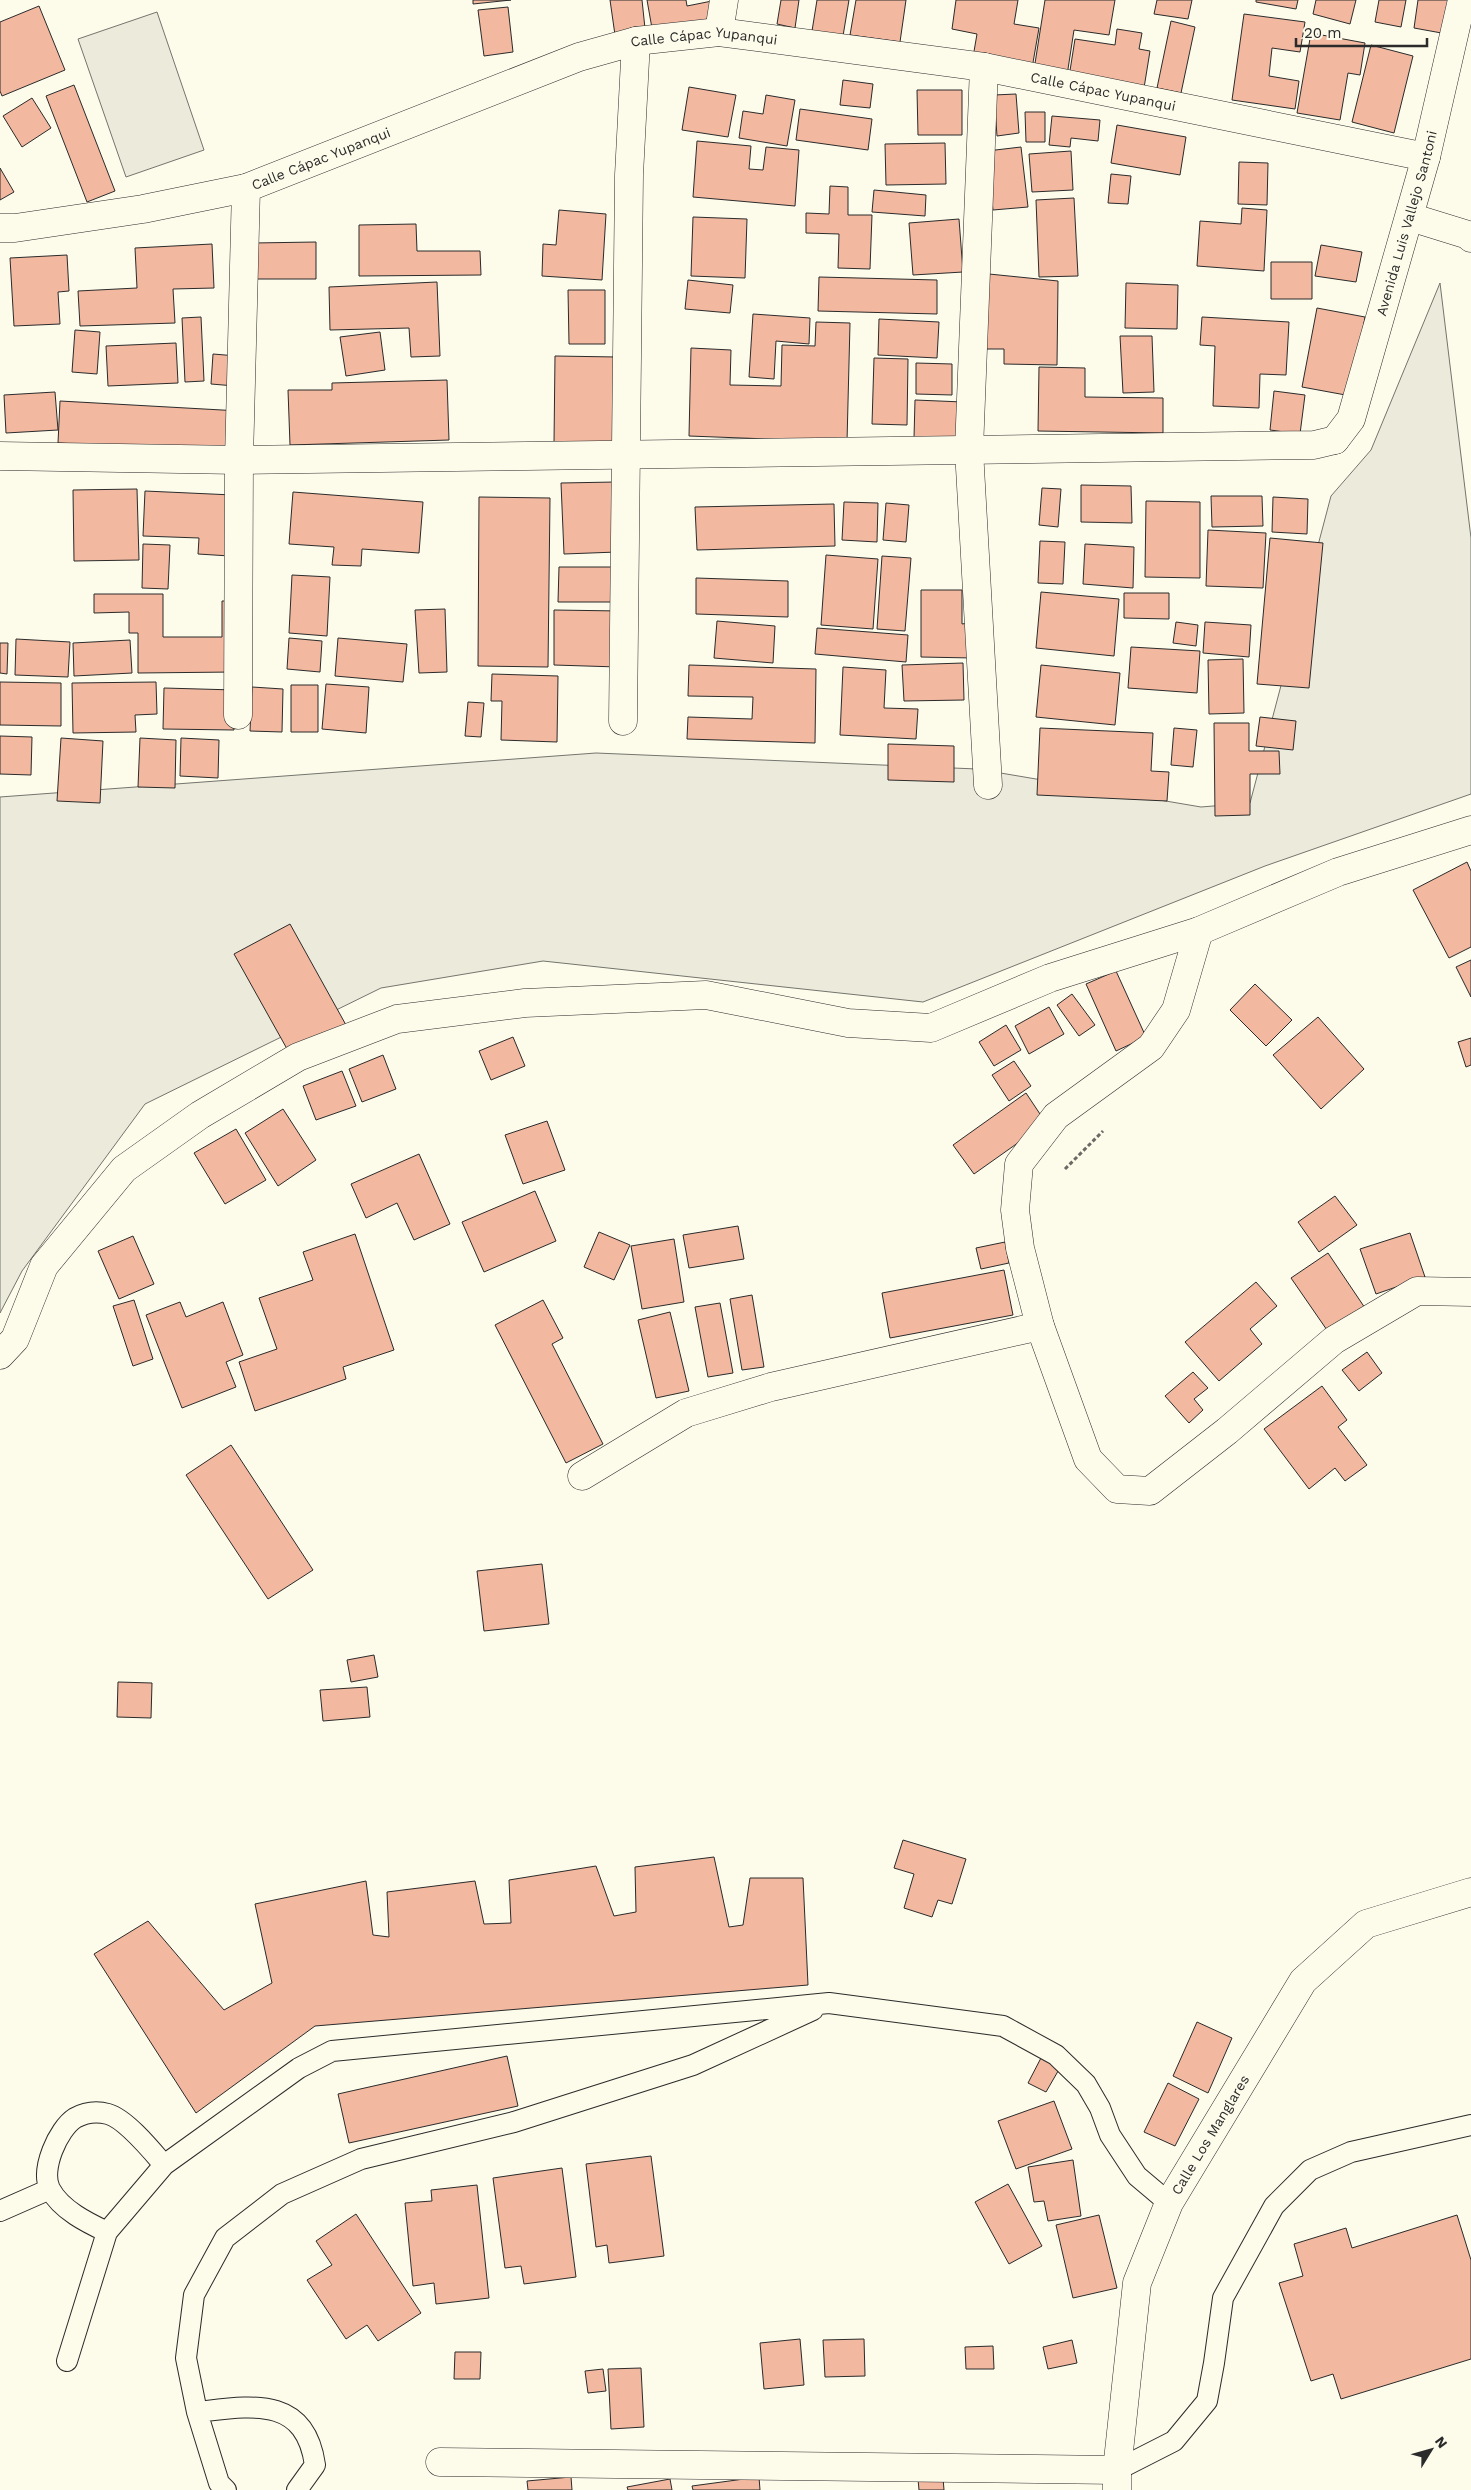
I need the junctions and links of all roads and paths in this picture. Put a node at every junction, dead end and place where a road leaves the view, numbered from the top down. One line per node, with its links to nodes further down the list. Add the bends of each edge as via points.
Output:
1 (724, 0): 3 (street)
2 (1465, 2): 6 (street, Avenida Luis Vallejo Santoni)
3 (719, 32): 4 (street, Calle Cápac Yupanqui); 5 (street, Calle Cápac Yupanqui)
4 (636, 41): 7 (street, Calle Cápac Yupanqui, via 580,56); 12 (street, via 629,175)
5 (984, 67): 6 (street, Calle Cápac Yupanqui); 11 (street)
6 (1426, 157): 8 (street, Avenida Luis Vallejo Santoni)
7 (246, 188): 9 (street, Calle Cápac Yupanqui, via 143,209); 14 (street)
8 (1410, 217): 10 (street); 11 (street, Avenida Luis Vallejo Santoni, via 1351,420 1335,440 1314,446)
9 (0, 228)
10 (1471, 238)
11 (969, 450): 12 (street); 17 (street)
12 (627, 453): 14 (street); 16 (street)
13 (0, 456): 14 (street)
14 (239, 460): 15 (street)
15 (238, 715)
16 (623, 721)
17 (988, 785)
18 (1471, 830): 19 (street, via 1338,872)
19 (1199, 931): 23 (street, via 1176,1010 1151,1047 1056,1116 1020,1164 1016,1210 1020,1248); 24 (street, via 1050,978 931,1028 848,1024 706,995 525,1003 397,1019 298,1057 200,1115 124,1169 44,1266)
20 (1105, 1128): 21 (path)
21 (1060, 1174)
22 (1471, 1292): 23 (street, via 1417,1291 1334,1340 1150,1492 1118,1489 1088,1459)
23 (1040, 1326): 25 (street, via 771,1387 686,1413)
24 (5, 1338)
25 (582, 1476)
26 (1471, 1892): 31 (street, Calle Los Manglares, via 1366,1924 1303,1981)
27 (829, 2003): 29 (lane, via 332,2051 300,2068); 31 (lane, via 1003,2026 1056,2055 1086,2084 1110,2135 1137,2176); 35 (lane, via 693,2064 514,2122 361,2159 282,2194 226,2238 194,2295 186,2358)
28 (1471, 2125): 37 (lane, via 1351,2152 1310,2170 1274,2206 1223,2298 1207,2401 1174,2441)
29 (164, 2165): 30 (lane, via 140,2137 110,2114 92,2112 74,2119 55,2143 47,2166); 33 (lane)
30 (50, 2189): 32 (lane); 33 (lane, via 75,2216)
31 (1169, 2204): 37 (street, Calle Los Manglares, via 1137,2283)
32 (0, 2211)
33 (107, 2232): 34 (lane)
34 (67, 2361)
35 (196, 2412): 38 (lane, via 219,2483); 39 (lane, via 254,2405 279,2412 300,2424 312,2444 315,2465)
36 (440, 2462): 37 (street)
37 (1117, 2480)
38 (226, 2490)
39 (297, 2490)

